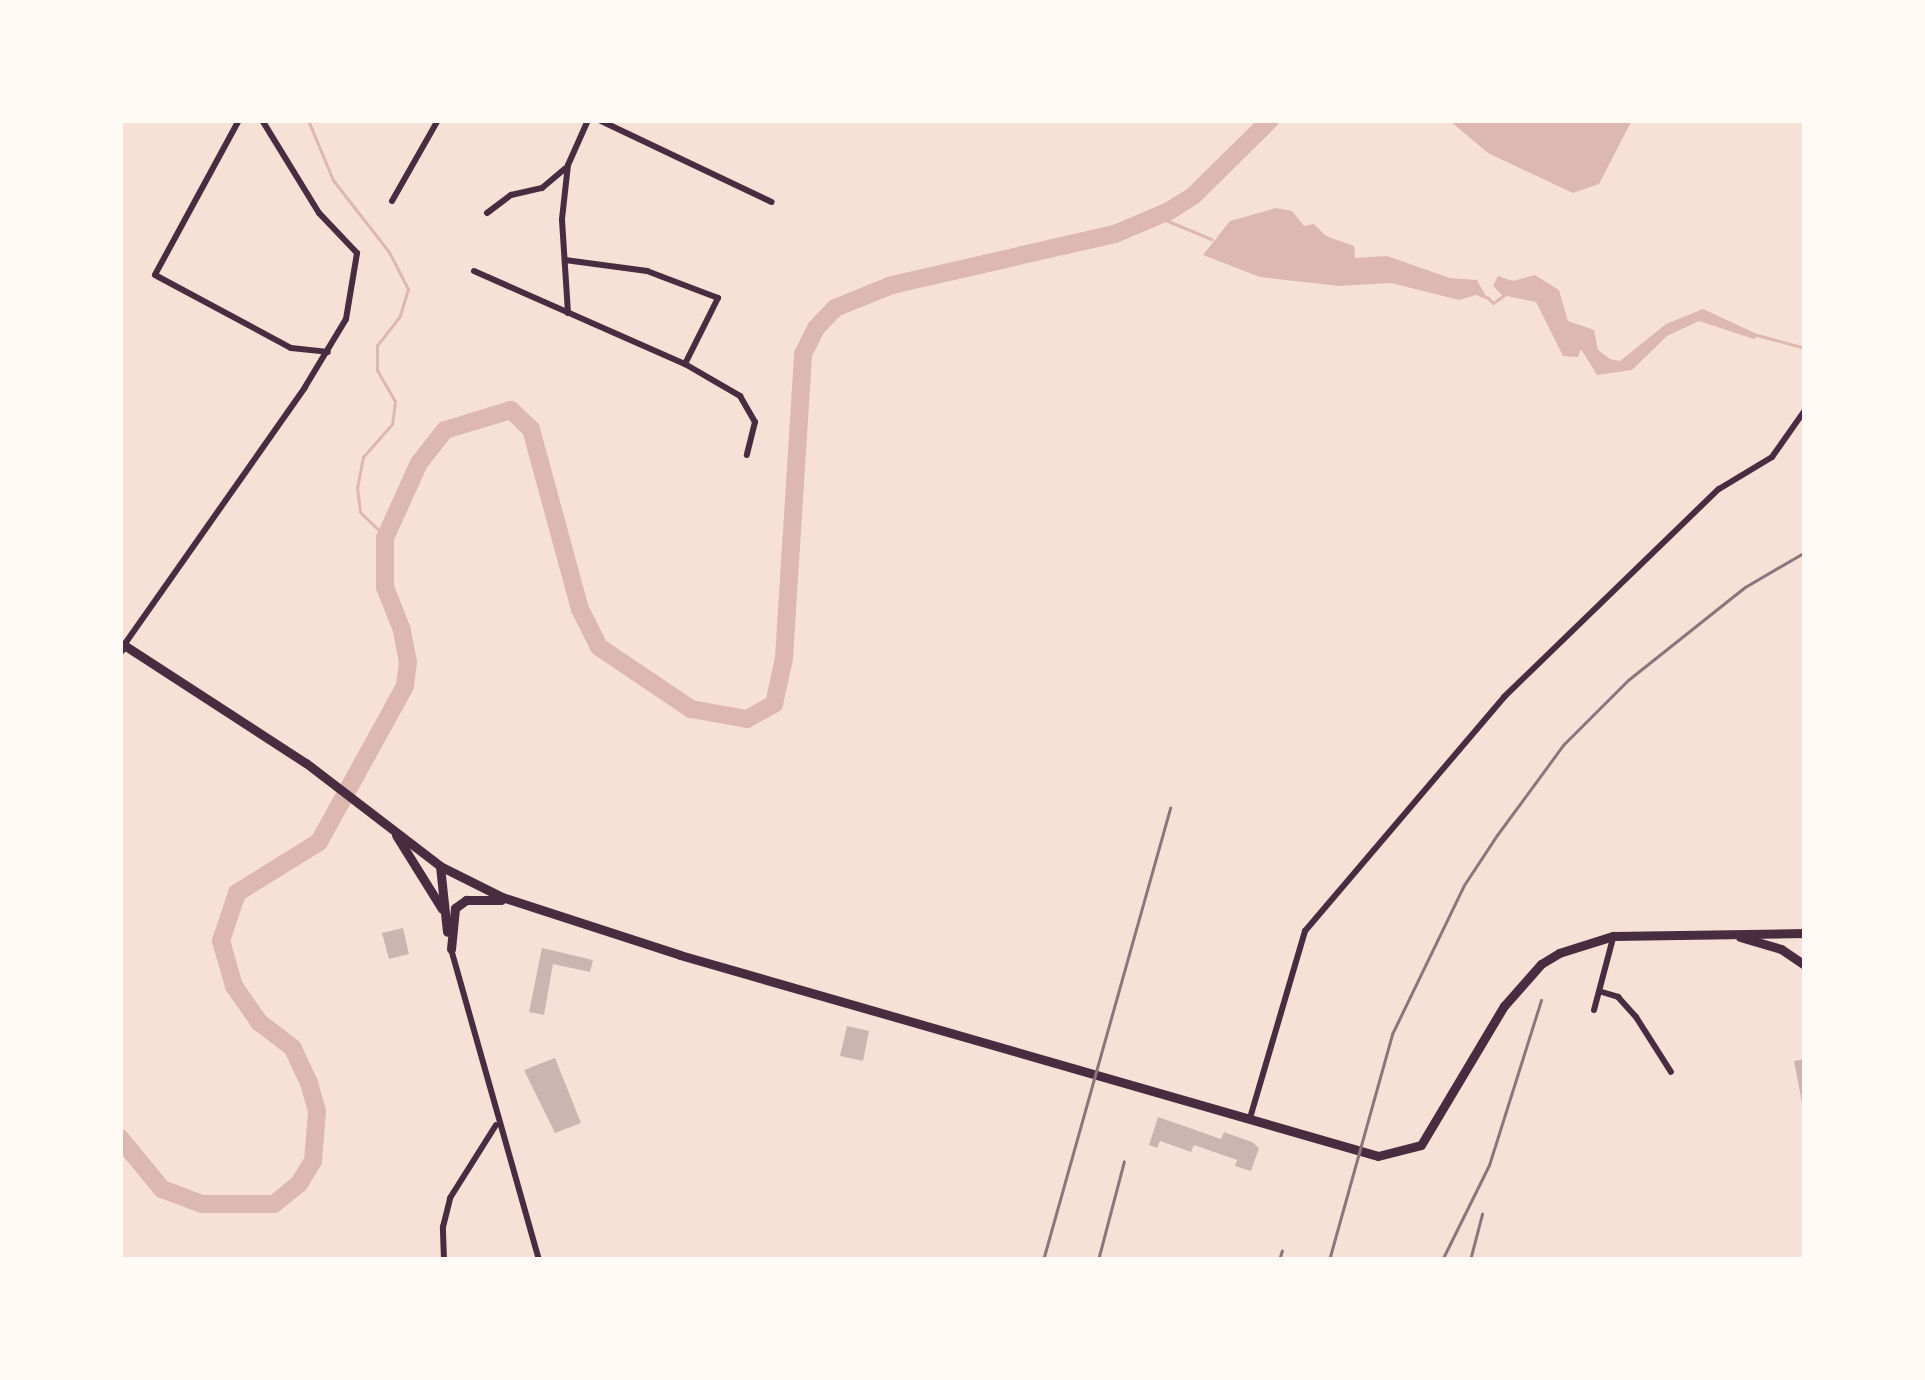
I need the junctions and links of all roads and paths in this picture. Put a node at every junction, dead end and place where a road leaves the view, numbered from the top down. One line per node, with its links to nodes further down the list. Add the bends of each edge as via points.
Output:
1 (239, 120): 13 (street, via 154,275 291,348)
2 (262, 120): 13 (street, via 319,213 357,253 346,319)
3 (438, 120): 7 (street)
4 (588, 120): 6 (street)
5 (599, 120): 8 (street)
6 (568, 165): 9 (street, via 542,188 511,195); 10 (street)
7 (392, 201)
8 (772, 202)
9 (487, 213)
10 (565, 260): 12 (street); 14 (street, via 647,271 718,298)
11 (473, 272): 12 (street)
12 (568, 313): 14 (street)
13 (328, 352): 17 (street)
14 (686, 364): 16 (street, via 740,396 755,422)
15 (1805, 410): 30 (street, via 1772,457 1719,489 1504,697 1305,931)
16 (747, 455)
17 (122, 648): 18 (main road)
18 (381, 816): 19 (main road); 21 (main road)
19 (440, 866): 20 (main road); 21 (main road)
20 (509, 900): 25 (main road, via 466,900 455,908); 30 (main road)
21 (442, 909): 25 (main road)
22 (1723, 932): 23 (main road); 24 (main road); 26 (main road)
23 (1805, 933)
24 (1613, 936): 27 (street); 30 (main road, via 1559,953 1527,978 1421,1145 1401,1154 1357,1149)
25 (451, 950): 31 (street)
26 (1805, 964)
27 (1602, 992): 28 (street); 29 (street, via 1636,1017)
28 (1594, 1010)
29 (1670, 1072)
30 (1250, 1118)
31 (496, 1125): 32 (street, via 450,1198); 33 (street)
32 (445, 1260)
33 (538, 1260)

